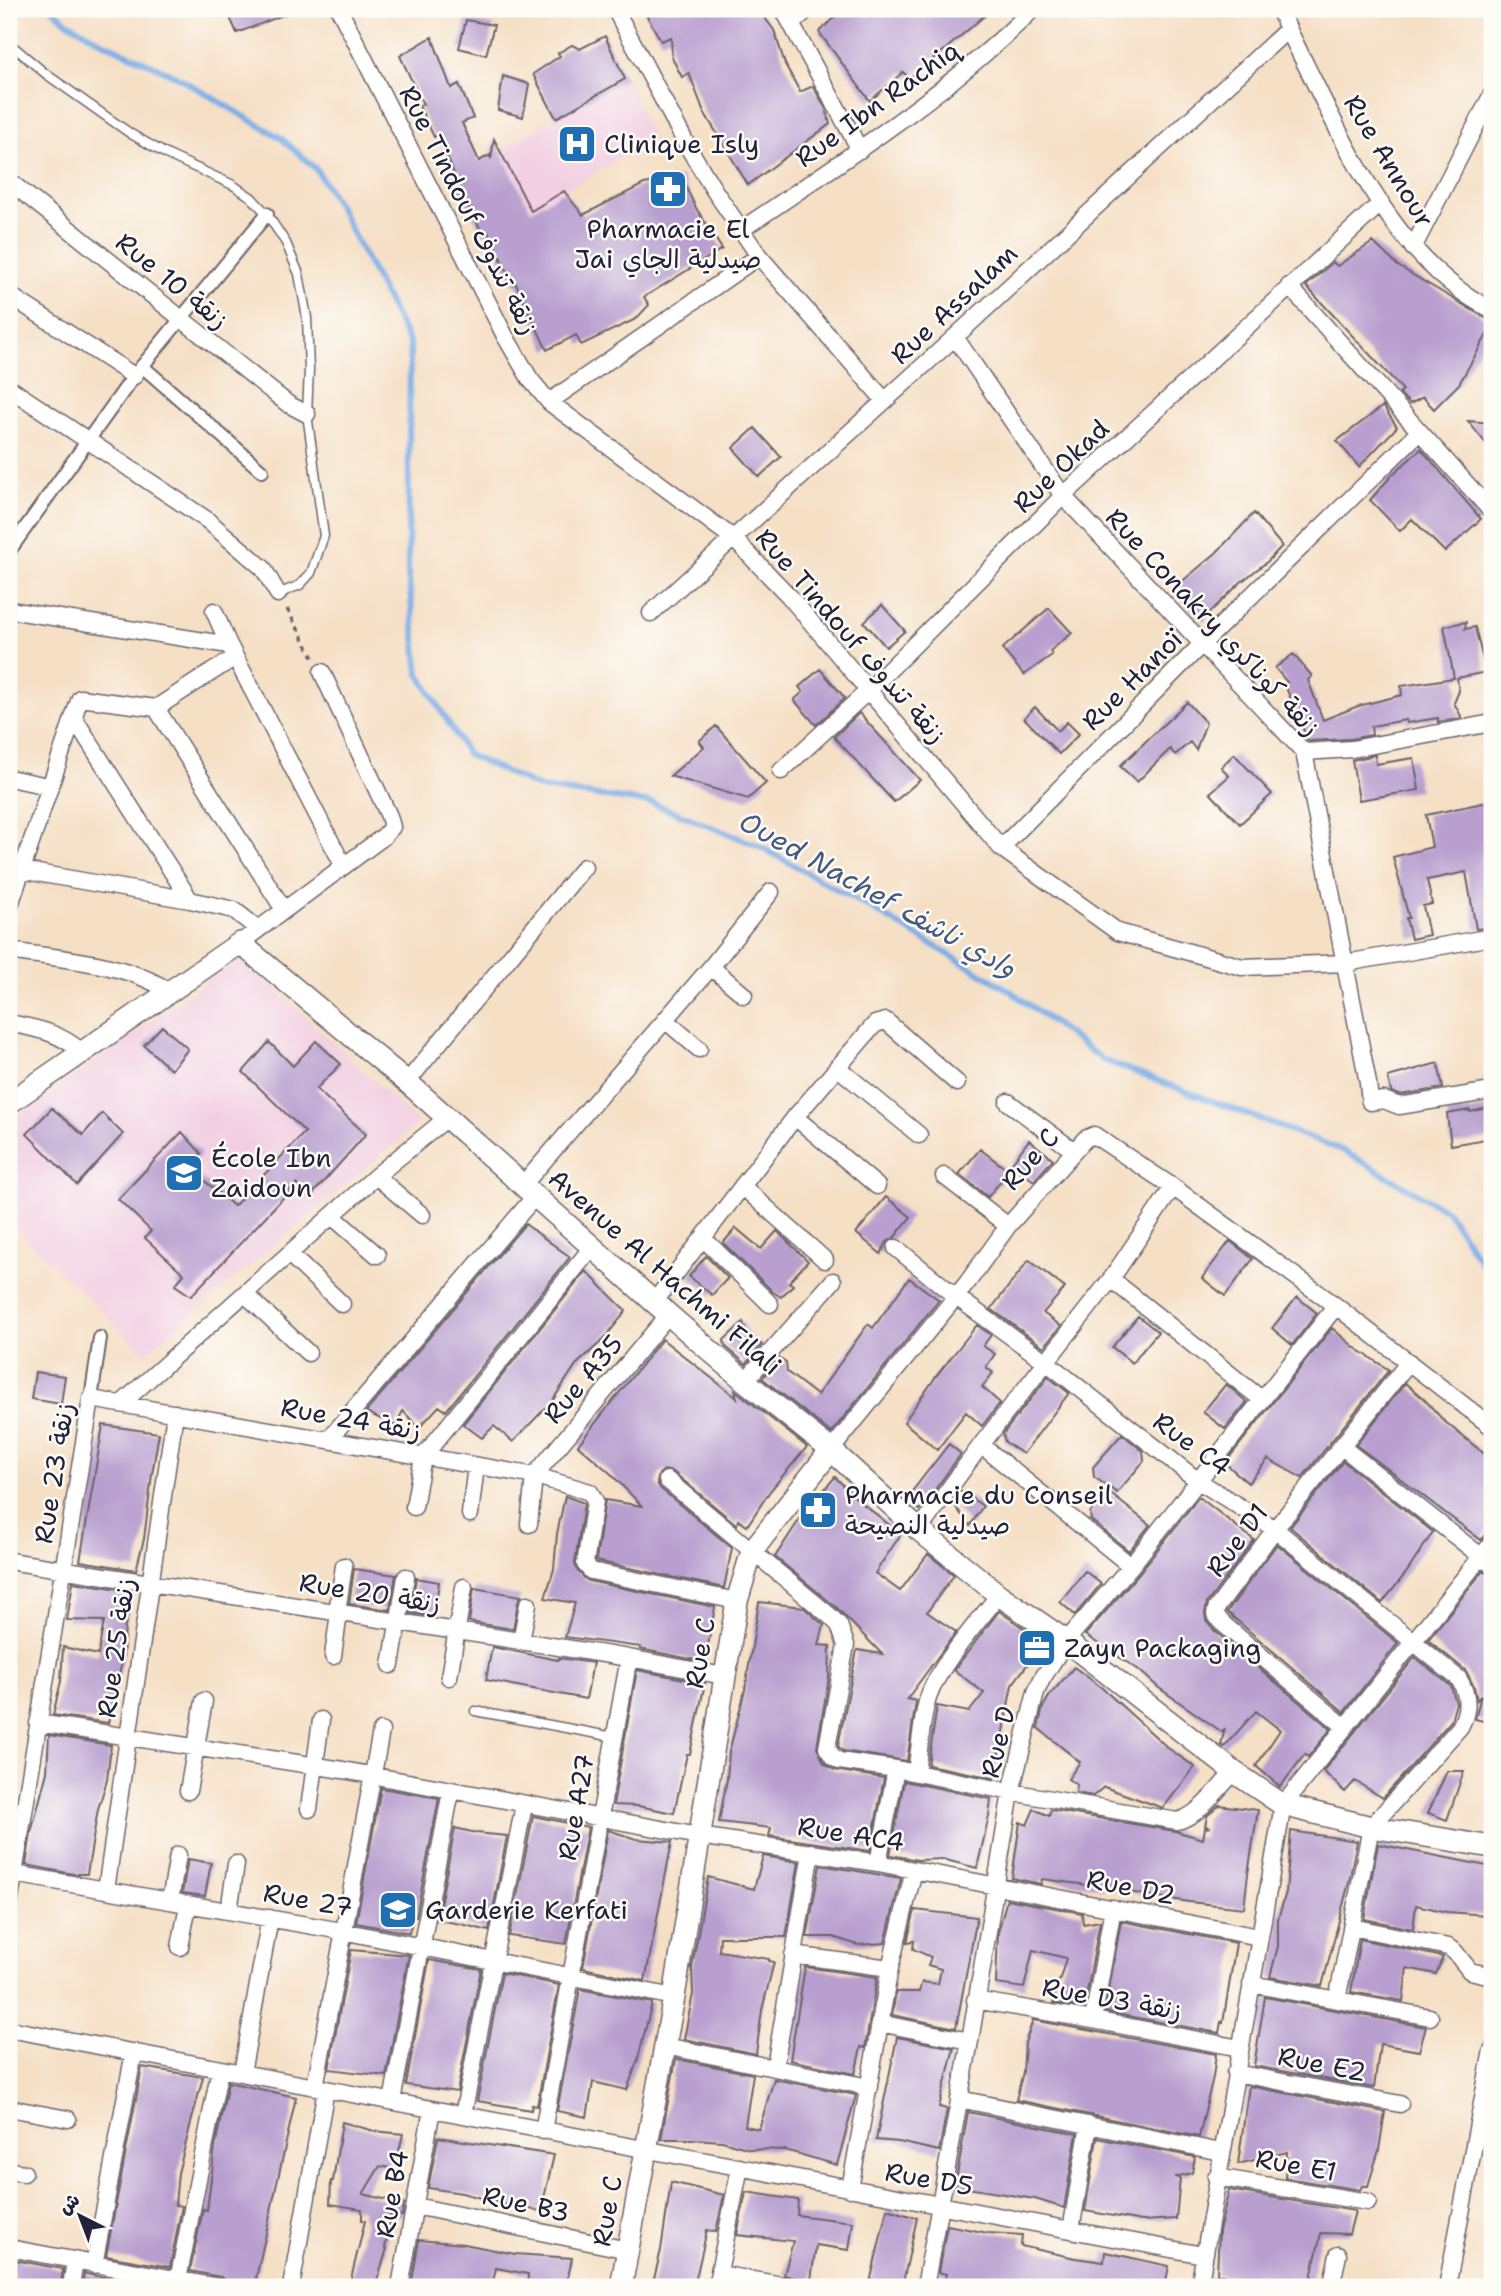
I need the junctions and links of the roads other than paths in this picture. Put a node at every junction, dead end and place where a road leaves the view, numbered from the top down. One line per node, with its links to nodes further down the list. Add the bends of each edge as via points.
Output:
1 (339, 9): 26 (street, Rue Tindouf زنقة تندوف, via 505,336)
2 (615, 9): 15 (street, via 688,147)
3 (783, 9): 7 (street)
4 (808, 9): 7 (street)
5 (1033, 9): 11 (street, Rue Ibn Rachiq, via 975,63)
6 (1279, 9): 8 (street, Rue Annour)
7 (792, 24): 11 (street)
8 (1288, 29): 13 (street, Rue Annour); 22 (street, Rue Assalam)
9 (9, 43): 14 (lane, via 131,134 233,185)
10 (1492, 94): 16 (street)
11 (860, 150): 15 (street, Rue Ibn Rachiq)
12 (9, 181): 21 (street, Rue 10 زنقة)
13 (1381, 203): 16 (street, Rue Annour); 18 (street, Rue Okad)
14 (267, 214): 21 (street); 27 (lane, via 299,274 307,318)
15 (742, 229): 17 (street)
16 (1413, 248): 20 (street, Rue Annour, via 1464,293)
17 (759, 256): 25 (street); 26 (street)
18 (1289, 286): 28 (street); 31 (street, Rue Okad)
19 (9, 295): 23 (street)
20 (1492, 310)
21 (181, 320): 23 (street); 27 (street, Rue 10 زنقة)
22 (955, 337): 25 (street, Rue Assalam); 31 (street, Rue Conakry زنقة كوناكري)
23 (138, 371): 29 (street); 30 (street)
24 (9, 388): 29 (street)
25 (885, 401): 33 (street, Rue Assalam)
26 (549, 402): 33 (street, Rue Tindouf زنقة تندوف)
27 (307, 414): 35 (lane, via 324,536 311,573 300,585)
28 (1419, 432): 32 (street); 39 (street, Rue Hanoï)
29 (87, 442): 34 (street); 35 (street, via 207,520 263,568)
30 (262, 471)
31 (1063, 496): 39 (street, Rue Conakry زنقة كوناكري); 42 (street, Rue Okad)
32 (1492, 512)
33 (733, 538): 38 (street, Rue Assalam); 42 (street, Rue Tindouf زنقة تندوف, via 789,596)
34 (9, 551)
35 (278, 594)
36 (9, 610): 40 (street)
37 (214, 611): 40 (street)
38 (651, 613)
39 (1202, 644): 46 (street, Rue Conakry زنقة كوناكري); 50 (street, Rue Hanoï)
40 (232, 651): 43 (street); 51 (street)
41 (322, 671): 51 (street, via 392,827)
42 (868, 691): 47 (street, Rue Okad); 50 (street, Rue Tindouf زنقة تندوف)
43 (156, 708): 44 (street, via 79,698); 57 (street)
44 (74, 718): 49 (street); 55 (street)
45 (1492, 723): 46 (street, via 1352,749)
46 (1304, 752): 62 (street, Rue Conakry زنقة كوناكري)
47 (781, 771)
48 (9, 778): 49 (street)
49 (48, 786): 53 (street)
50 (1001, 848): 62 (street, Rue Tindouf زنقة تندوف, via 1118,932 1242,967)
51 (343, 865): 57 (street)
52 (584, 867): 71 (street)
53 (15, 869): 55 (street); 56 (street)
54 (771, 892): 63 (street)
55 (190, 900): 58 (street, via 234,910)
56 (9, 908)
57 (284, 910): 58 (street)
58 (258, 929): 60 (street)
59 (1492, 937): 62 (street, Rue Tindouf زنقة تندوف)
60 (240, 943): 64 (street); 71 (street, Avenue Al Hachmi Filali)
61 (9, 951): 64 (street, via 126,971)
62 (1346, 963): 73 (street, Rue Conakry زنقة كوناكري, via 1370,1102 1399,1106)
63 (711, 967): 65 (street); 66 (street)
64 (170, 992): 69 (street)
65 (744, 995)
66 (666, 1020): 68 (street); 85 (street)
67 (9, 1023): 69 (street, via 57,1035)
68 (699, 1049)
69 (82, 1052): 75 (street)
70 (837, 1067): 72 (street, Rue A35, via 875,1024 886,1021); 76 (street, Rue A35); 78 (street)
71 (407, 1082): 77 (street, Avenue Al Hachmi Filali)
72 (957, 1083)
73 (1492, 1091)
74 (1008, 1102): 79 (street)
75 (9, 1103)
76 (795, 1117): 82 (street, Rue A35); 83 (street)
77 (447, 1118): 80 (street); 85 (street, Avenue Al Hachmi Filali)
78 (919, 1135)
79 (1079, 1145): 84 (street, via 1098,1136); 88 (street, Rue C)
80 (376, 1176): 86 (street); 87 (street)
81 (944, 1176): 88 (street)
82 (742, 1186): 89 (street, Rue A35); 94 (street)
83 (877, 1186)
84 (1173, 1188): 95 (street); 101 (street)
85 (529, 1190): 90 (street, Avenue Al Hachmi Filali); 113 (street)
86 (422, 1215)
87 (332, 1216): 92 (street); 93 (street)
88 (1008, 1226): 98 (street, Rue C)
89 (704, 1238): 100 (street); 102 (street, Rue A35)
90 (593, 1246): 102 (street, Avenue Al Hachmi Filali); 117 (street)
91 (896, 1248): 98 (street, Rue C4)
92 (289, 1254): 97 (street); 99 (street)
93 (377, 1255)
94 (825, 1259)
95 (1111, 1279): 105 (street); 109 (street)
96 (833, 1281): 107 (street)
97 (245, 1294): 104 (street); 110 (street)
98 (954, 1296): 105 (street, Rue C4); 116 (street, Rue C)
99 (342, 1304)
100 (770, 1304)
101 (1336, 1306): 106 (street); 109 (street, Rue D)
102 (662, 1308): 107 (street, Avenue Al Hachmi Filali); 119 (street, Rue A35)
103 (100, 1338): 108 (street, Rue 23 زنقة)
104 (308, 1353)
105 (1045, 1361): 114 (street); 121 (street, Rue C4)
106 (1409, 1362): 112 (street); 115 (street, Rue D1)
107 (745, 1381): 116 (street, Avenue Al Hachmi Filali)
108 (91, 1399): 110 (street, Rue 24 زنقة); 133 (street, Rue 23 زنقة)
109 (1261, 1399): 121 (street, Rue D)
110 (121, 1404): 111 (street, Rue 24 زنقة)
111 (176, 1413): 113 (street, Rue 24 زنقة); 135 (street, Rue 25 زنقة)
112 (1492, 1427)
113 (329, 1439): 117 (street, Rue 24 زنقة)
114 (981, 1445): 126 (street); 132 (street)
115 (1342, 1447): 125 (street, Rue D1); 129 (street)
116 (831, 1450): 126 (street, Avenue Al Hachmi Filali); 128 (street, Rue C)
117 (423, 1457): 118 (street, Rue 24 زنقة); 122 (street)
118 (476, 1466): 119 (street, Rue 24 زنقة); 123 (street)
119 (534, 1476): 124 (street); 138 (street, Rue 24 زنقة, via 590,1492 595,1502 585,1564 591,1571)
120 (667, 1480): 128 (street)
121 (1197, 1480): 125 (street, Rue C4); 132 (street, Rue D)
122 (414, 1507)
123 (470, 1514)
124 (529, 1524)
125 (1275, 1529): 145 (street, Rue C4); 155 (street, Rue D1, via 1216,1609 1216,1618)
126 (919, 1530): 137 (street, Avenue Al Hachmi Filali)
127 (1492, 1543): 129 (street)
128 (752, 1551): 138 (street, Rue C); 161 (street, via 839,1625 846,1645 827,1748 839,1761)
129 (1487, 1560): 145 (street)
130 (9, 1562): 133 (street, Rue 20 زنقة)
131 (344, 1566): 140 (street)
132 (1131, 1566): 144 (street, Rue D)
133 (63, 1570): 135 (street, Rue 20 زنقة); 154 (street, Rue 23 زنقة)
134 (406, 1577): 141 (street)
135 (151, 1583): 140 (street, Rue 20 زنقة); 158 (street, Rue 25 زنقة)
136 (464, 1587): 142 (street)
137 (999, 1595): 144 (street, Avenue Al Hachmi Filali); 162 (street, via 935,1683 928,1698)
138 (737, 1601): 149 (street, Rue C)
139 (528, 1604): 143 (street)
140 (338, 1612): 141 (street, Rue 20 زنقة); 146 (street)
141 (399, 1622): 142 (street, Rue 20 زنقة); 148 (street)
142 (457, 1630): 143 (street, Rue 20 زنقة); 150 (street)
143 (521, 1641): 147 (street, Rue 20 زنقة)
144 (1066, 1641): 163 (street, Avenue Al Hachmi Filali); 167 (street, Rue D, via 1036,1692)
145 (1415, 1641): 155 (street); 172 (street, Rue C4, via 1459,1679 1465,1690 1466,1716)
146 (333, 1656)
147 (629, 1658): 149 (street, Rue 20 زنقة); 157 (street, Rue A27)
148 (391, 1665)
149 (724, 1676): 173 (street, Rue C)
150 (449, 1677)
151 (204, 1701): 159 (street)
152 (475, 1712): 157 (lane)
153 (321, 1720): 160 (street)
154 (38, 1723): 158 (street, Rue AC4); 180 (street, Rue 23 زنقة)
155 (1345, 1727): 169 (street)
156 (381, 1731): 164 (street)
157 (614, 1737): 171 (street, Rue A27)
158 (128, 1738): 159 (street, Rue AC4); 182 (street, Rue 25 زنقة)
159 (196, 1747): 160 (street, Rue AC4); 165 (street)
160 (315, 1766): 164 (street, Rue AC4); 170 (street)
161 (897, 1769): 162 (street); 177 (street)
162 (916, 1772): 167 (street)
163 (1234, 1772): 167 (street, via 1194,1814 1177,1821); 169 (street, Avenue Al Hachmi Filali)
164 (373, 1776): 166 (street, Rue AC4); 190 (street)
165 (188, 1791)
166 (451, 1791): 168 (street, Rue AC4); 192 (street)
167 (1011, 1792): 181 (street, Rue D)
168 (524, 1805): 171 (street, Rue AC4); 195 (street, Rue A27)
169 (1283, 1805): 172 (street, Avenue Al Hachmi Filali); 191 (street)
170 (309, 1809)
171 (599, 1818): 173 (street, Rue AC4); 197 (street, Rue A27)
172 (1371, 1827): 174 (street, Avenue Al Hachmi Filali); 189 (street)
173 (699, 1836): 175 (street, Rue AC4); 200 (street, Rue C)
174 (1492, 1847)
175 (811, 1852): 177 (street, Rue AC4); 194 (street)
176 (178, 1855): 183 (street)
177 (878, 1863): 179 (street, Rue AC4)
178 (236, 1864): 187 (street)
179 (914, 1870): 181 (street, Rue AC4); 196 (street)
180 (14, 1874): 182 (street, Rue 27); 184 (street, Rue 23 زنقة)
181 (995, 1885): 186 (street, Rue D2); 201 (street, Rue D)
182 (106, 1890): 183 (street, Rue 27)
183 (170, 1901): 185 (street, Rue 27)
184 (9, 1905)
185 (188, 1905): 187 (street, Rue 27); 193 (street)
186 (1113, 1908): 191 (street, Rue D2); 204 (street)
187 (229, 1911): 188 (street, Rue 27)
188 (270, 1918): 190 (street, Rue 27); 214 (street)
189 (1352, 1927): 198 (street, via 1448,1947 1470,1971); 202 (street)
190 (342, 1931): 192 (street, Rue 27); 217 (street)
191 (1259, 1937): 199 (street)
192 (420, 1946): 195 (street, Rue 27); 219 (street)
193 (180, 1947)
194 (793, 1955): 196 (street); 212 (street)
195 (494, 1960): 197 (street, Rue 27); 223 (street, Rue A27)
196 (890, 1968): 205 (street)
197 (572, 1976): 200 (street, Rue 27); 226 (street, Rue A27)
198 (1492, 1976)
199 (1251, 1984): 202 (street); 209 (street)
200 (674, 1997): 208 (street, Rue C)
201 (975, 2000): 204 (street, Rue D3 زنقة); 207 (street, Rue D)
202 (1337, 2000): 203 (street)
203 (1430, 2017)
204 (1093, 2020): 209 (street, Rue D3 زنقة)
205 (879, 2023): 207 (street); 216 (street)
206 (9, 2029): 211 (street, Rue D5)
207 (970, 2040): 218 (street, Rue D)
208 (665, 2046): 212 (street); 227 (street, Rue C)
209 (1240, 2048): 215 (street)
210 (1492, 2050): 254 (street)
211 (134, 2052): 213 (street, Rue D5); 241 (street)
212 (775, 2067): 216 (street)
213 (220, 2069): 214 (street, Rue D5); 242 (street)
214 (242, 2073): 217 (street, Rue D5)
215 (1235, 2073): 220 (street, Rue E2); 228 (street)
216 (869, 2087): 231 (street)
217 (321, 2088): 219 (street, Rue D5); 247 (street)
218 (959, 2099): 225 (street); 233 (street, Rue D)
219 (392, 2101): 222 (street, Rue D5)
220 (1400, 2104)
221 (9, 2108): 224 (street)
222 (432, 2109): 223 (street, Rue D5); 234 (street, Rue B4)
223 (463, 2115): 226 (street, Rue D5)
224 (68, 2119)
225 (1089, 2126): 228 (street); 235 (street)
226 (542, 2131): 227 (street, Rue D5)
227 (647, 2150): 229 (street, Rue D5); 237 (street, Rue C)
228 (1221, 2152): 230 (street)
229 (740, 2167): 231 (street, Rue D5); 243 (street)
230 (1216, 2177): 232 (street, Rue E1); 238 (street)
231 (850, 2189): 233 (street, Rue D5)
232 (1367, 2202)
233 (941, 2205): 235 (street, Rue D5); 251 (street, Rue D)
234 (415, 2206): 237 (street, Rue B3); 248 (street, Rue B4)
235 (1071, 2230): 238 (street, Rue D5)
236 (9, 2248): 240 (street)
237 (628, 2250): 249 (street, Rue C)
238 (1203, 2255): 244 (street)
239 (1338, 2255): 253 (street)
240 (75, 2261): 241 (street); 245 (street)
241 (94, 2265): 242 (street)
242 (178, 2280): 246 (street)
243 (718, 2280): 250 (street)
244 (1199, 2284): 252 (street)
245 (71, 2287)
246 (218, 2287)
247 (291, 2287)
248 (400, 2287)
249 (621, 2287)
250 (793, 2287)
251 (925, 2287)
252 (1231, 2287)
253 (1331, 2287)
254 (1447, 2287)

